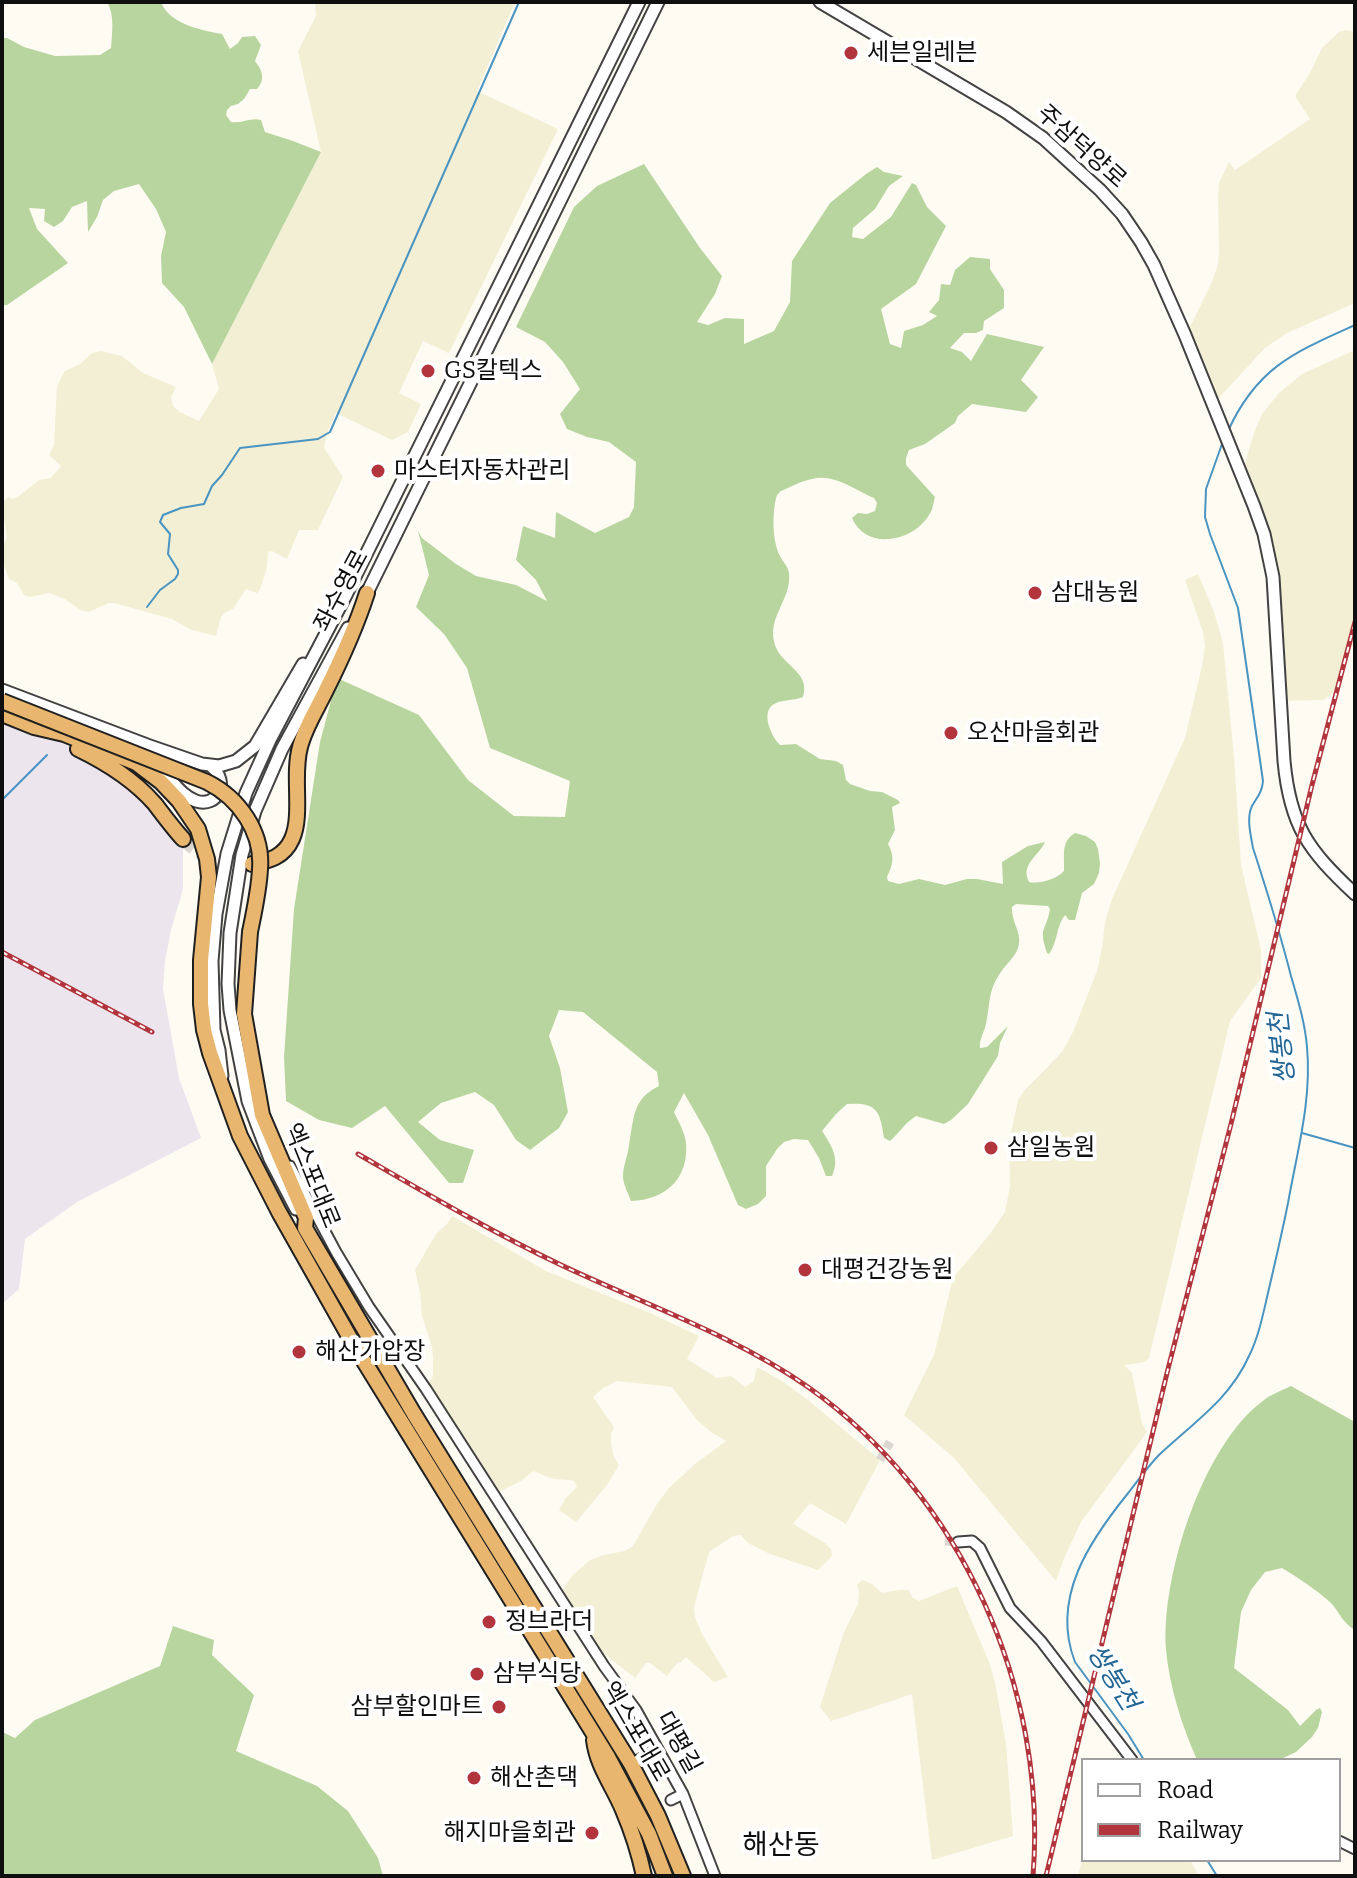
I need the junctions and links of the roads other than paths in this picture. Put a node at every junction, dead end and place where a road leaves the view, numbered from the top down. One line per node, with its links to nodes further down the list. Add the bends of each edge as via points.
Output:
1 (639, 2): 5 (street, 좌수영로)
2 (658, 2): 4 (street, 좌수영로)
3 (820, 2): 14 (street, 주삼덕양로, via 1043,138 1132,228 1185,335 1270,558 1282,746 1292,811 1312,851)
4 (367, 593): 13 (highway, via 300,747 297,816 290,843 272,860); 18 (street, 좌수영로, via 282,749 255,811 230,933 230,1010 248,1101)
5 (321, 643): 11 (street, via 305,660 255,746 231,764); 15 (street, 좌수영로, via 257,767 227,854 212,961 214,1030)
6 (2, 690): 11 (street)
7 (2, 701): 17 (highway, 엑스포대로, bridge, via 215,786 247,818 260,869 244,1014 262,1115)
8 (2, 714): 9 (highway, 엑스포대로)
9 (34, 727): 10 (highway, 엑스포대로); 12 (highway, via 120,772)
10 (136, 763): 11 (street, via 158,767 200,802 215,797 221,786 221,776); 15 (highway, 엑스포대로, via 179,801 202,840 209,877 201,1004 210,1053)
11 (211, 766)
12 (183, 839)
13 (252, 864)
14 (1355, 894)
15 (224, 1089): 20 (highway, 엑스포대로, via 240,1136 338,1319)
16 (286, 1155): 17 (street, 대평길)
17 (308, 1209): 18 (highway, 엑스포대로); 21 (street, 대평길)
18 (305, 1228): 23 (highway, 엑스포대로)
19 (958, 1542): 22 (street, via 972,1541 980,1548 1010,1608)
20 (593, 1732): 26 (highway, via 598,1762 626,1818); 27 (highway, 엑스포대로, via 649,1834)
21 (658, 1749): 23 (street); 24 (street, 대평길)
22 (1130, 1758)
23 (631, 1764): 28 (highway, 엑스포대로)
24 (683, 1794): 25 (street, 대평길); 29 (street)
25 (671, 1800)
26 (644, 1876)
27 (665, 1876)
28 (685, 1876)
29 (715, 1876)

